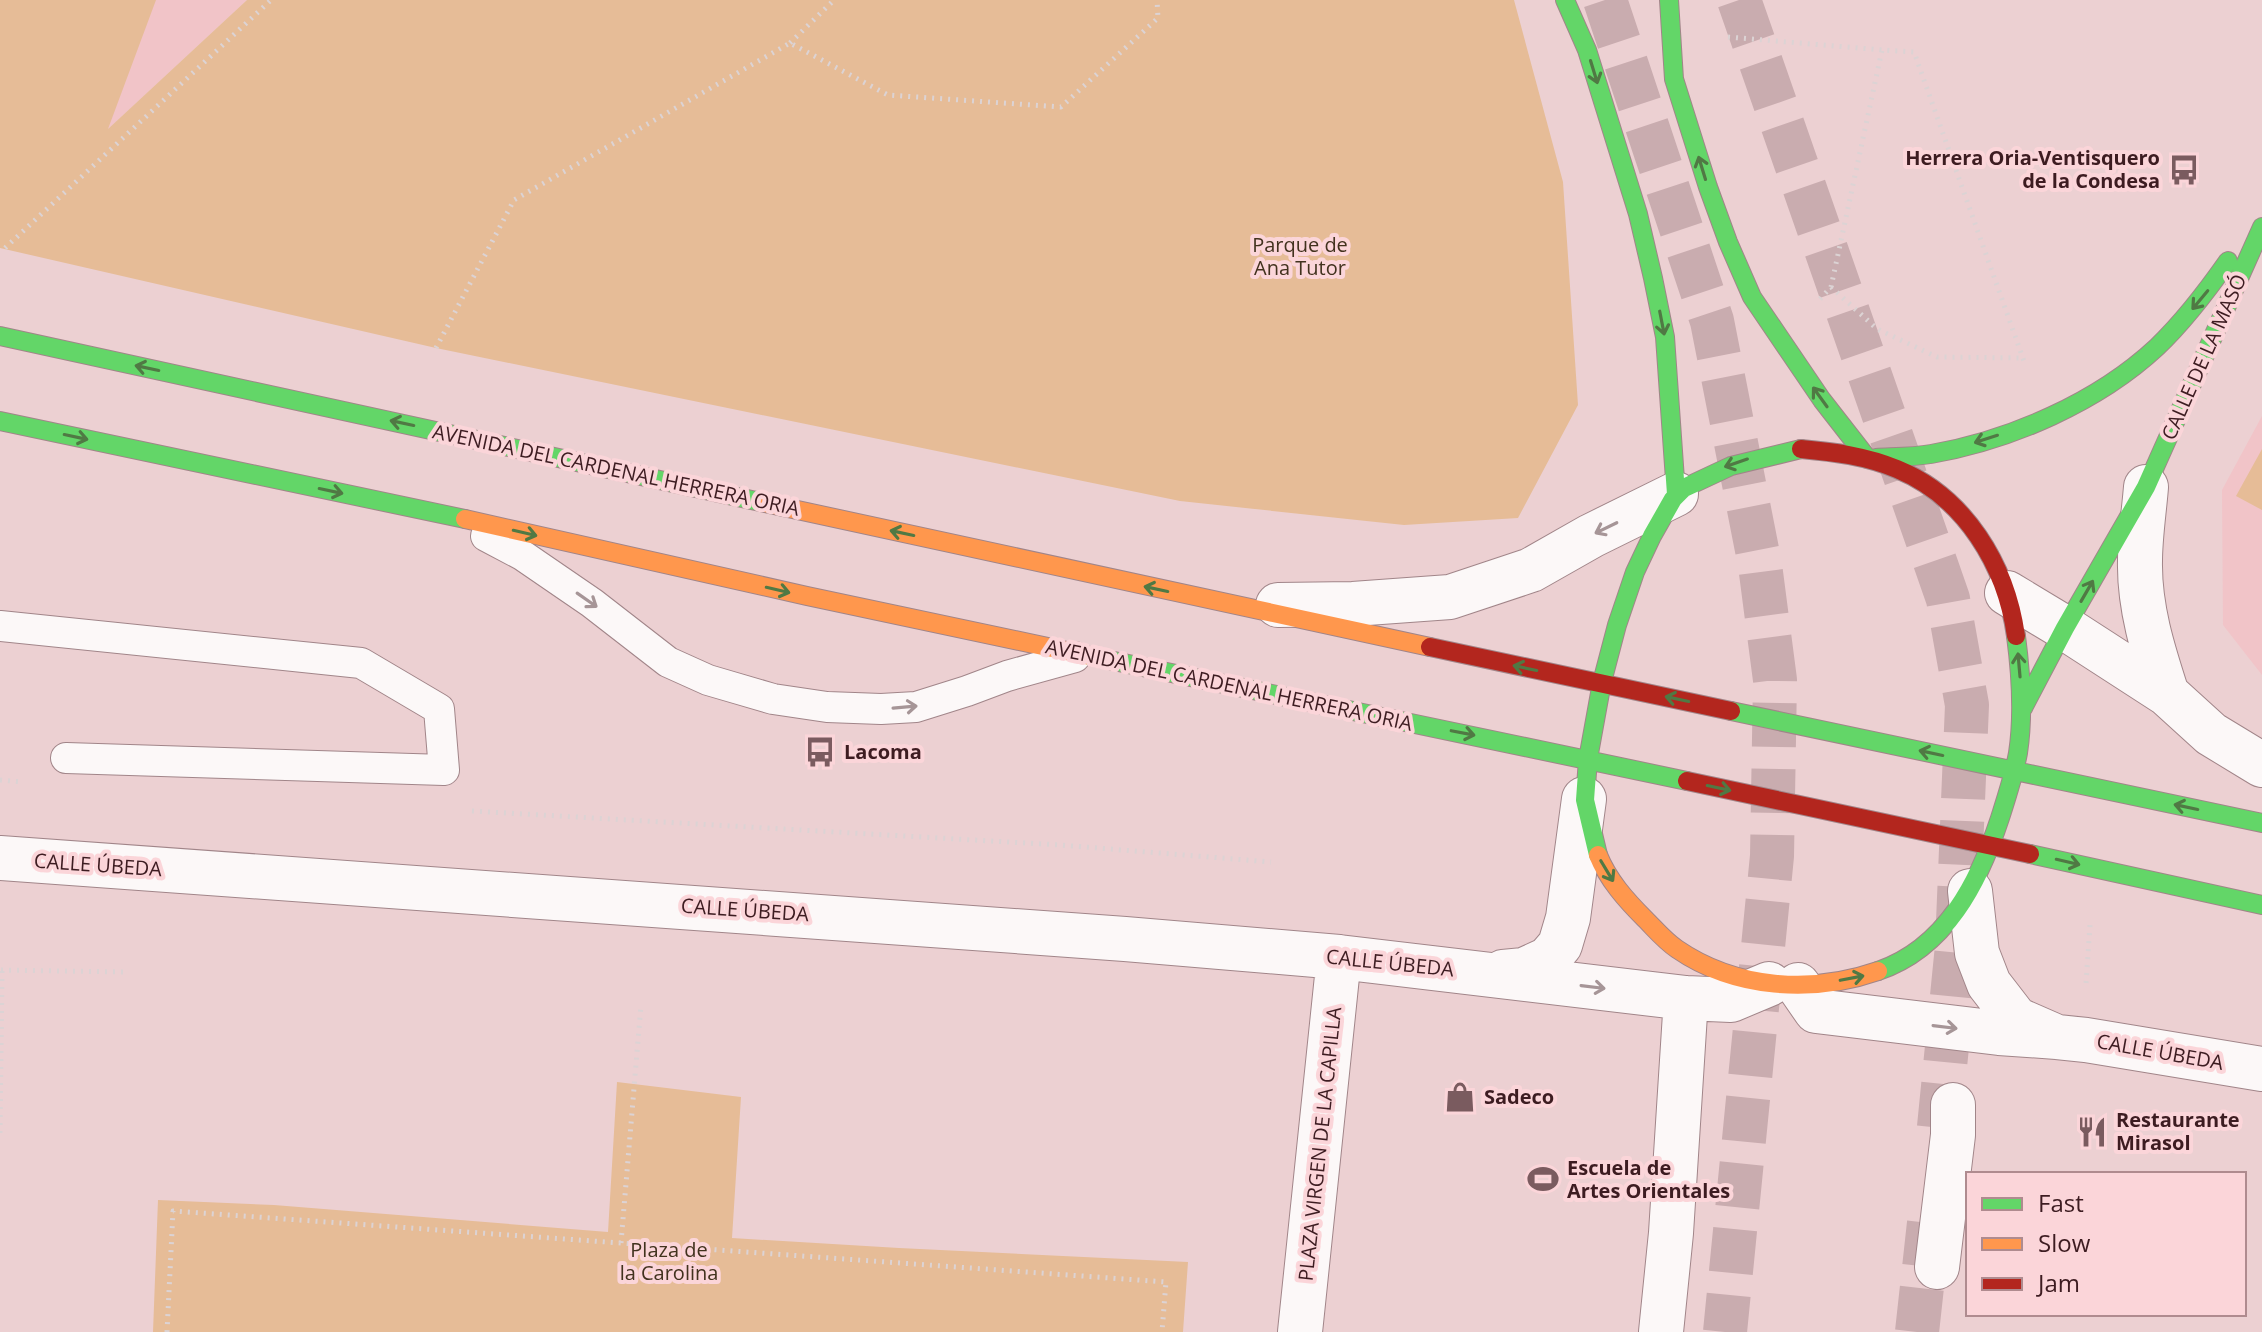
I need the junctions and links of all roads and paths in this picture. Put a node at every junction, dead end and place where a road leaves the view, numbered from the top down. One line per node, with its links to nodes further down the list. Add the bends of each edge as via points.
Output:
1 (271, 0): 11 (path)
2 (834, 0): 7 (path)
3 (1157, 0): 7 (path, via 1158,18 1061,107 888,95)
4 (1565, 0): 21 (main road, one-way to 21, via 1587,50 1644,239 1665,337)
5 (1669, 0): 6 (main road)
6 (1670, 31): 8 (path); 14 (main road, one-way to 6, via 1752,297 1708,187 1674,79)
7 (790, 43): 15 (path, via 514,200)
8 (1882, 50): 12 (path); 16 (path, via 1914,52)
9 (2262, 214): 17 (main road, CALLE DE LA MASÓ, one-way to 17, via 2205,295 2156,349 2106,386)
10 (2262, 227): 20 (main road, CALLE DE LA MASÓ)
11 (5, 248)
12 (1831, 287): 14 (path); 16 (path, via 1877,329 1937,357)
13 (0, 336): 24 (main road, AVENIDA DEL CARDENAL HERRERA ORIA, one-way to 13)
14 (1780, 339): 19 (main road, one-way to 14)
15 (436, 348)
16 (2023, 358): 17 (path)
17 (2042, 420): 19 (main road, CALLE DE LA MASÓ, one-way to 19, via 1931,454)
18 (0, 421): 22 (main road, AVENIDA DEL CARDENAL HERRERA ORIA, one-way to 22)
19 (1868, 459): 21 (main road, AVENIDA DEL CARDENAL HERRERA ORIA, one-way to 21, via 1801,449 1746,459); 23 (main road, AVENIDA DEL CARDENAL HERRERA ORIA, via 1925,483 1950,504 1992,556)
20 (2146, 487): 26 (main road, CALLE DE LA MASÓ, one-way to 20); 29 (street, CALLE DE LA MASÓ, via 2142,600)
21 (1676, 494): 24 (street, AVENIDA DEL CARDENAL HERRERA ORIA, one-way to 24, via 1531,570 1450,597); 28 (main road, AVENIDA DEL CARDENAL HERRERA ORIA, via 1630,583)
22 (449, 516): 27 (main road, AVENIDA DEL CARDENAL HERRERA ORIA, one-way to 27); 27 (lane, AVENIDA DEL CARDENAL HERRERA ORIA, one-way to 27, via 522,555 668,662 760,695 827,707 916,707)
23 (2007, 593): 26 (street); 30 (main road, AVENIDA DEL CARDENAL HERRERA ORIA, one-way to 23)
24 (1232, 605): 28 (main road, AVENIDA DEL CARDENAL HERRERA ORIA, one-way to 24)
25 (0, 626): 31 (lane, via 361,663 439,709 444,770)
26 (2065, 628): 29 (street); 30 (main road, CALLE DE LA MASÓ)
27 (1085, 654): 34 (main road, AVENIDA DEL CARDENAL HERRERA ORIA, one-way to 34)
28 (1602, 684): 33 (main road, AVENIDA DEL CARDENAL HERRERA ORIA, one-way to 28); 34 (main road, AVENIDA DEL CARDENAL HERRERA ORIA)
29 (2167, 694): 32 (street, via 2211,734)
30 (2023, 708): 33 (main road, AVENIDA DEL CARDENAL HERRERA ORIA)
31 (66, 758)
32 (2262, 765)
33 (2015, 771): 38 (main road, AVENIDA DEL CARDENAL HERRERA ORIA, one-way to 33); 39 (main road, AVENIDA DEL CARDENAL HERRERA ORIA)
34 (1586, 778): 39 (main road, AVENIDA DEL CARDENAL HERRERA ORIA, one-way to 39, via 1815,809); 47 (street, CALLE ÚBEDA, via 1560,945 1548,959 1524,970); 48 (main road, AVENIDA DEL CARDENAL HERRERA ORIA, one-way to 48, via 1600,860 1621,895 1675,948 1715,968)
35 (0, 780): 36 (path)
36 (29, 782)
37 (463, 811): 41 (path)
38 (2262, 823)
39 (1992, 845): 42 (main road, AVENIDA DEL CARDENAL HERRERA ORIA); 43 (main road, AVENIDA DEL CARDENAL HERRERA ORIA, one-way to 43)
40 (0, 858): 44 (street, CALLE ÚBEDA)
41 (1271, 862)
42 (1970, 891): 48 (main road, AVENIDA DEL CARDENAL HERRERA ORIA, one-way to 42, via 1848,980 1889,969 1920,951); 51 (street, CALLE ÚBEDA, via 1977,953 1989,984 2016,1019)
43 (2262, 905)
44 (1339, 957): 47 (street, CALLE ÚBEDA); 59 (street, PLAZA VIRGEN DE LA CAPILLA)
45 (1, 970): 46 (path); 54 (path)
46 (128, 972)
47 (1488, 973): 49 (street, CALLE ÚBEDA, one-way to 49)
48 (1783, 985): 49 (street, CALLE ÚBEDA, via 1731,1000); 51 (street, CALLE ÚBEDA, one-way to 51, via 1816,1011)
49 (1686, 998): 60 (street)
50 (641, 1005): 55 (path)
51 (2057, 1037): 52 (street, CALLE ÚBEDA)
52 (2262, 1069)
53 (1953, 1105): 56 (street)
54 (0, 1133)
55 (621, 1243): 57 (path, via 173,1211); 58 (path, via 1166,1282)
56 (1937, 1267)
57 (167, 1332)
58 (1162, 1332)
59 (1300, 1332)
60 (1661, 1332)

